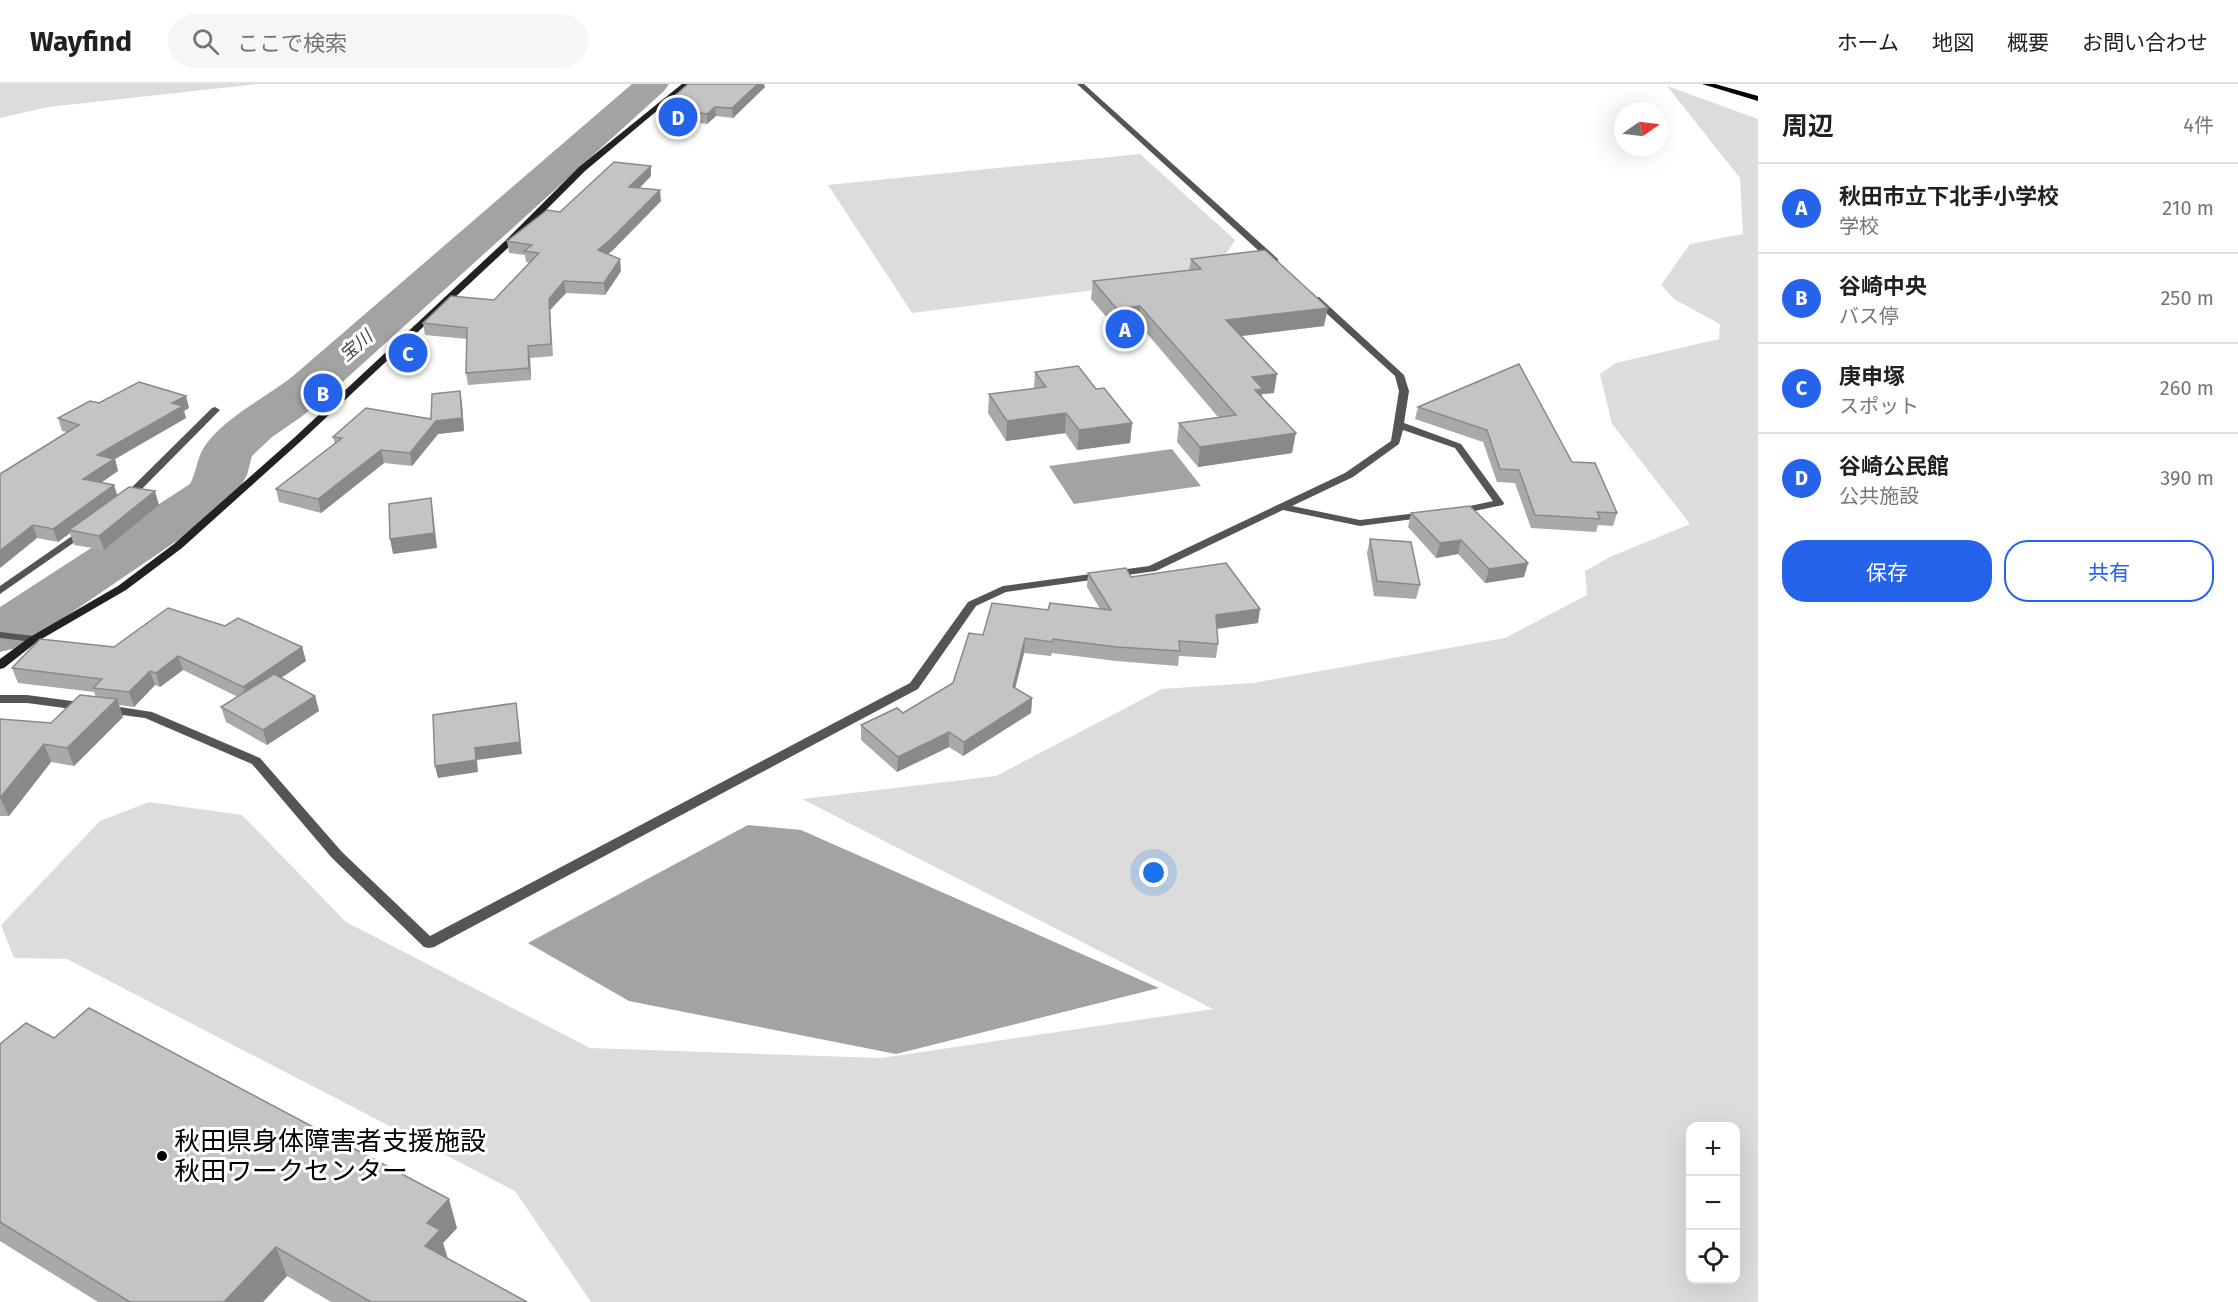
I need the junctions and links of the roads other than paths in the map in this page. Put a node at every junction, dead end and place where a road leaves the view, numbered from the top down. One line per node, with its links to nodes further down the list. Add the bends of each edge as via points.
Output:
1 (686, 84): 16 (street, via 582,168 493,257 178,546 122,588)
2 (1080, 84): 7 (street)
3 (1706, 84): 6 (main road)
4 (1737, 84): 5 (main road)
5 (1758, 90)
6 (1758, 99)
7 (1288, 273)
8 (1305, 289): 10 (street, via 1399,375 1404,391)
9 (215, 410): 11 (street)
10 (1399, 425): 12 (street, via 1396,442 1349,475); 12 (street, via 1458,446 1499,503 1360,523)
11 (122, 504)
12 (1283, 507): 18 (street, via 1152,569 1003,589 985,596 972,604 914,686 429,943 337,855 256,761 148,715)
13 (93, 524): 14 (street)
14 (0, 591)
15 (0, 635): 16 (street)
16 (34, 639): 17 (street)
17 (0, 665)
18 (0, 699)

